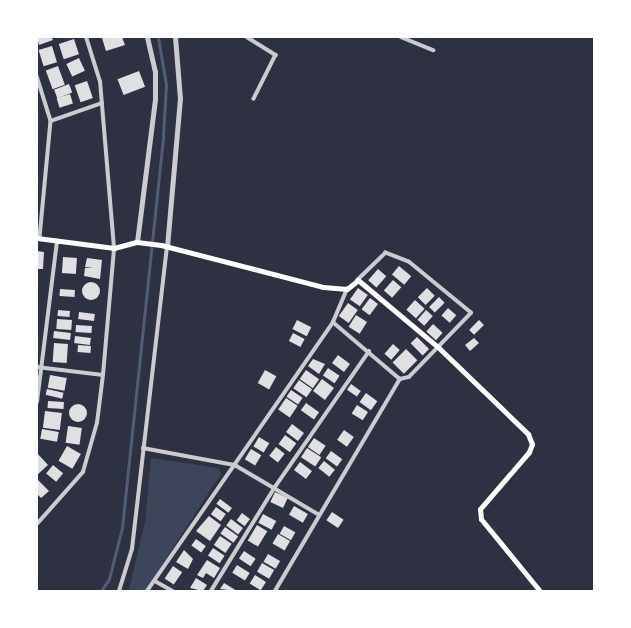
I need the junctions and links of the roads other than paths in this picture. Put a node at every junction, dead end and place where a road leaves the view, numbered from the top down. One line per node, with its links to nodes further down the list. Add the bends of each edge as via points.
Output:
1 (86, 37): 9 (street)
2 (147, 37): 13 (street, via 155,72 155,100)
3 (175, 37): 14 (street, via 180,99)
4 (247, 37): 8 (street, via 276,55)
5 (401, 37): 6 (street)
6 (434, 50)
7 (37, 76): 10 (street)
8 (254, 99)
9 (102, 103): 10 (street); 15 (street)
10 (51, 121): 11 (street)
11 (38, 238): 12 (main road)
12 (57, 241): 15 (main road); 21 (street)
13 (140, 243): 14 (main road); 15 (main road)
14 (164, 246): 17 (main road, via 323,287); 25 (street)
15 (114, 248): 22 (street)
16 (358, 280): 17 (main road); 19 (main road); 19 (street, via 386,253 409,262 464,305 471,313)
17 (347, 289): 18 (street)
18 (332, 322): 20 (street); 26 (street)
19 (439, 348): 23 (street, via 409,377); 36 (main road, via 528,434 529,452 480,509 481,519)
20 (369, 351): 23 (street); 27 (street)
21 (38, 368): 22 (street); 24 (street)
22 (103, 374): 29 (street, via 97,423 83,472)
23 (400, 379): 28 (street)
24 (37, 402)
25 (144, 448): 26 (street); 31 (street, via 132,549)
26 (235, 465): 27 (street); 30 (street)
27 (275, 487): 28 (street); 34 (street)
28 (318, 514): 35 (street)
29 (37, 524)
30 (155, 581): 32 (street); 33 (street)
31 (119, 591)
32 (147, 591)
33 (173, 591)
34 (211, 591)
35 (275, 591)
36 (540, 591)

